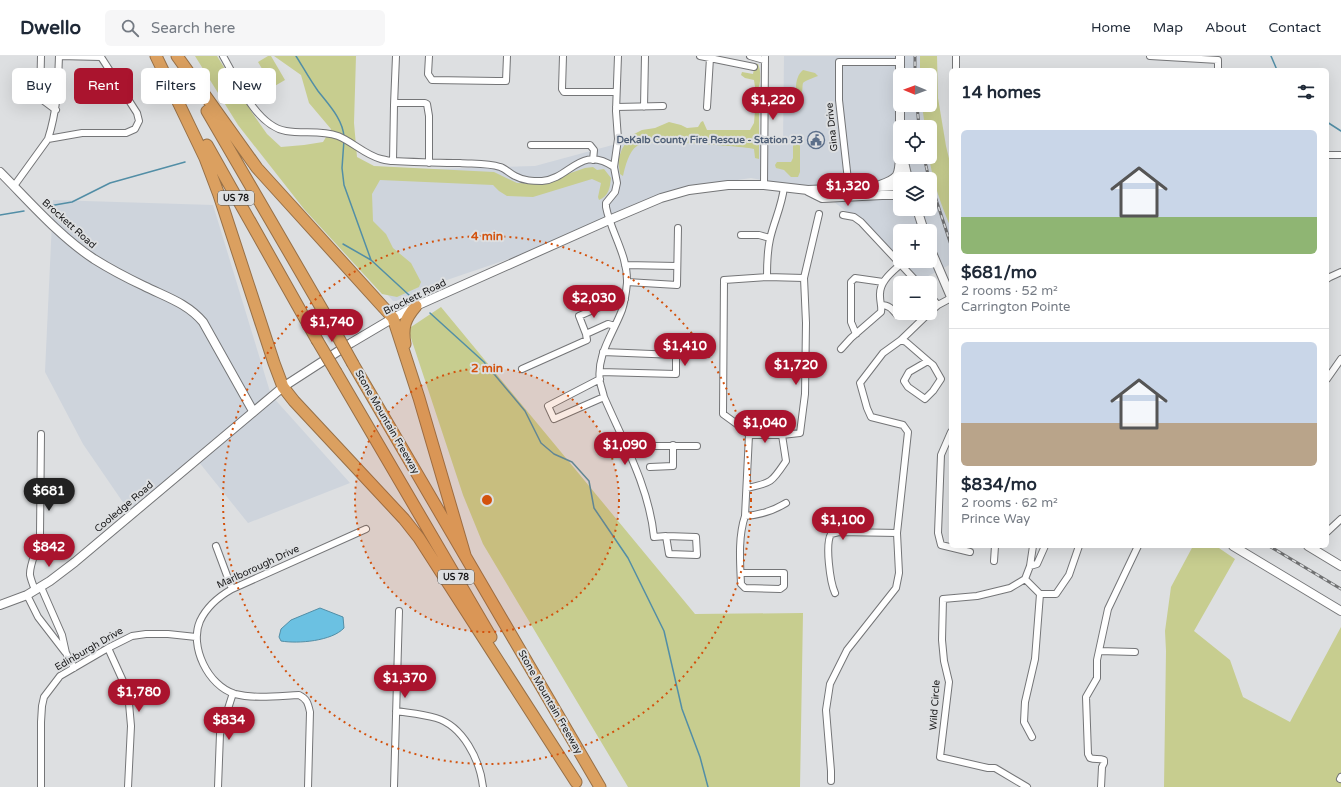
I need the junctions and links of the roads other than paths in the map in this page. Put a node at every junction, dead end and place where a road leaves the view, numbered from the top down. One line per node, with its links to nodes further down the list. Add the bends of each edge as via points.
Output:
1 (41, 56): 28 (street, via 40,98)
2 (59, 56): 28 (street); 30 (street, via 101,57 139,120 135,129 126,133 82,133)
3 (156, 56): 88 (highway, via 205,158); 142 (highway, Stone Mountain Freeway / US 78, bridge, via 317,340)
4 (176, 56): 74 (highway, via 256,168); 118 (highway, Stone Mountain Freeway / US 78, bridge)
5 (223, 56): 35 (street, via 257,113 267,123 286,131 338,136 380,159)
6 (396, 56): 23 (street)
7 (429, 56): 8 (street, via 428,74 435,80 506,81)
8 (507, 56)
9 (563, 56): 22 (street, via 564,92)
10 (618, 56): 22 (street)
11 (645, 56): 24 (street)
12 (700, 56): 16 (street)
13 (750, 56): 17 (street)
14 (956, 56): 20 (street)
15 (1150, 56): 21 (street, via 1218,60)
16 (710, 58): 19 (street); 27 (street)
17 (764, 58): 40 (street)
18 (900, 59): 29 (street); 46 (street, Gina Drive, via 839,62 839,100)
19 (754, 67)
20 (956, 68)
21 (1218, 68)
22 (616, 92): 26 (street)
23 (394, 105): 35 (street); 36 (street, via 427,104)
24 (644, 106): 25 (street); 26 (street)
25 (662, 106)
26 (616, 107): 38 (street, via 618,139)
27 (707, 108)
28 (56, 110): 30 (street)
29 (900, 120)
30 (48, 139): 41 (street)
31 (530, 145): 34 (street, via 590,145 594,150)
32 (1329, 154): 33 (street)
33 (1341, 155)
34 (593, 160): 36 (street, via 580,162 544,181 530,181 500,167); 38 (street, via 600,160)
35 (393, 161): 36 (street)
36 (429, 162)
37 (901, 164): 44 (street, via 895,179)
38 (614, 167): 50 (street, via 616,188 606,204)
39 (0, 172): 41 (street, Brockett Road)
40 (764, 185): 43 (street, Brockett Road); 50 (street, Brockett Road, via 721,185 689,190 661,198)
41 (14, 186): 90 (street, Brockett Road, via 93,258 115,272 181,303 196,314)
42 (893, 186): 44 (street, Brockett Road)
43 (784, 187): 45 (street, Brockett Road); 53 (street)
44 (874, 187): 46 (street, Brockett Road)
45 (803, 189): 46 (street, Brockett Road); 47 (street, via 822,198)
46 (849, 189)
47 (893, 196)
48 (819, 214): 63 (street)
49 (843, 215): 54 (street, via 854,217 861,222)
50 (610, 220): 55 (street); 72 (street, Brockett Road)
51 (678, 228): 57 (street)
52 (741, 235): 53 (street)
53 (770, 238): 62 (street)
54 (893, 256)
55 (625, 265): 57 (street); 65 (street)
56 (937, 265): 67 (street)
57 (677, 266): 65 (street, via 677,285)
58 (897, 268): 66 (street)
59 (905, 268): 61 (street)
60 (1341, 272): 64 (street)
61 (912, 276)
62 (767, 277): 63 (street); 92 (street, via 724,280 723,414)
63 (804, 278): 93 (street, via 805,394 800,433)
64 (1329, 278)
65 (627, 282): 68 (street)
66 (883, 282): 70 (street); 78 (street, via 855,278 851,282 851,322)
67 (949, 293)
68 (625, 299): 76 (street); 77 (street, via 618,299 579,316)
69 (949, 299): 71 (street)
70 (881, 305): 73 (street, via 886,305); 78 (street, via 881,312)
71 (938, 305)
72 (416, 306): 74 (street, Brockett Road); 84 (highway, via 404,329)
73 (893, 311)
74 (392, 318): 84 (highway); 88 (street, Brockett Road)
75 (922, 320): 79 (street)
76 (615, 326): 77 (street, via 608,324); 81 (street)
77 (586, 334): 85 (street, via 587,340)
78 (856, 334): 80 (street)
79 (901, 340): 83 (street); 105 (street, via 883,353 860,383 871,417 903,425 908,432)
80 (841, 349)
81 (603, 352): 86 (street); 86 (street, via 676,355 676,374)
82 (1341, 359): 87 (street)
83 (928, 361): 83 (street, via 941,379 925,399 904,381 909,372)
84 (409, 368): 118 (highway)
85 (522, 369)
86 (600, 375): 89 (street); 89 (street, via 548,406 554,419)
87 (1329, 376)
88 (284, 387): 90 (street, Brockett Road); 142 (highway, via 419,538)
89 (604, 397): 96 (street)
90 (253, 411): 124 (street, Cooledge Road, via 74,562)
91 (41, 434): 124 (street, via 40,539 30,571 31,578)
92 (749, 435): 93 (street); 99 (street)
93 (782, 435): 99 (street, via 786,461 775,478 764,485)
94 (949, 437): 108 (street, via 941,455 938,533 941,545)
95 (673, 445): 96 (street); 97 (street); 98 (street, via 673,466)
96 (626, 446): 106 (street, via 644,491 654,537)
97 (697, 446)
98 (650, 467)
99 (747, 488): 101 (street)
100 (786, 504): 101 (street, via 758,515)
101 (745, 516): 122 (street, via 741,526)
102 (1341, 519): 104 (street)
103 (366, 529): 125 (street, Marlborough Drive)
104 (1329, 530)
105 (897, 533): 126 (street, via 831,534 828,544); 141 (street, via 896,588 847,650 830,684 826,710)
106 (666, 536): 106 (street, via 669,554 697,555 696,537)
107 (216, 546): 125 (street)
108 (949, 547)
109 (953, 548): 117 (street)
110 (994, 548): 119 (street)
111 (1033, 548): 120 (street)
112 (1044, 548): 120 (street, via 1038,564)
113 (1078, 548): 127 (street, via 1070,575 1056,594)
114 (1137, 548): 134 (street, via 1108,609)
115 (1236, 548): 131 (street)
116 (1313, 548): 121 (street)
117 (970, 552)
118 (465, 555): 149 (highway, Stone Mountain Freeway / US 78)
119 (994, 561)
120 (1030, 566): 123 (street)
121 (1341, 566)
122 (741, 573): 122 (street, via 784,573 784,586 780,589 745,588 741,584)
123 (1025, 579): 127 (street); 150 (street, Wild Circle, via 1010,588 977,596 943,599 942,647 949,682 940,758 994,768)
124 (38, 588): 128 (street, Cooledge Road); 136 (street, via 62,635)
125 (232, 589): 132 (street, Marlborough Drive, via 218,597 206,610)
126 (835, 593)
127 (1040, 594): 140 (street, via 1035,659 1025,702 1024,722)
128 (27, 595): 129 (street, Cooledge Road); 136 (street, via 38,617)
129 (0, 605)
130 (399, 611): 139 (street)
131 (1341, 611)
132 (196, 637): 133 (street, Edinburgh Drive, via 146,634 132,636); 138 (street, Marlborough Drive, via 201,660 209,675)
133 (108, 648): 137 (street, Edinburgh Drive); 144 (street, via 128,692 131,726)
134 (1099, 651): 135 (street); 151 (street, via 1097,678 1086,697 1088,754 1090,758 1104,760)
135 (1136, 652)
136 (66, 653): 137 (street)
137 (74, 668): 143 (street, Edinburgh Drive, via 60,676 44,697 41,722)
138 (233, 693): 145 (street, via 220,734); 146 (street, Marlborough Drive, via 299,696 308,702)
139 (396, 710): 147 (street); 148 (street, via 436,718 459,733 477,764)
140 (1032, 737)
141 (831, 781)
142 (578, 785)
143 (41, 787)
144 (128, 787)
145 (218, 787)
146 (308, 787)
147 (394, 787)
148 (482, 787)
149 (600, 787)
150 (1027, 787)
151 (1101, 787)

